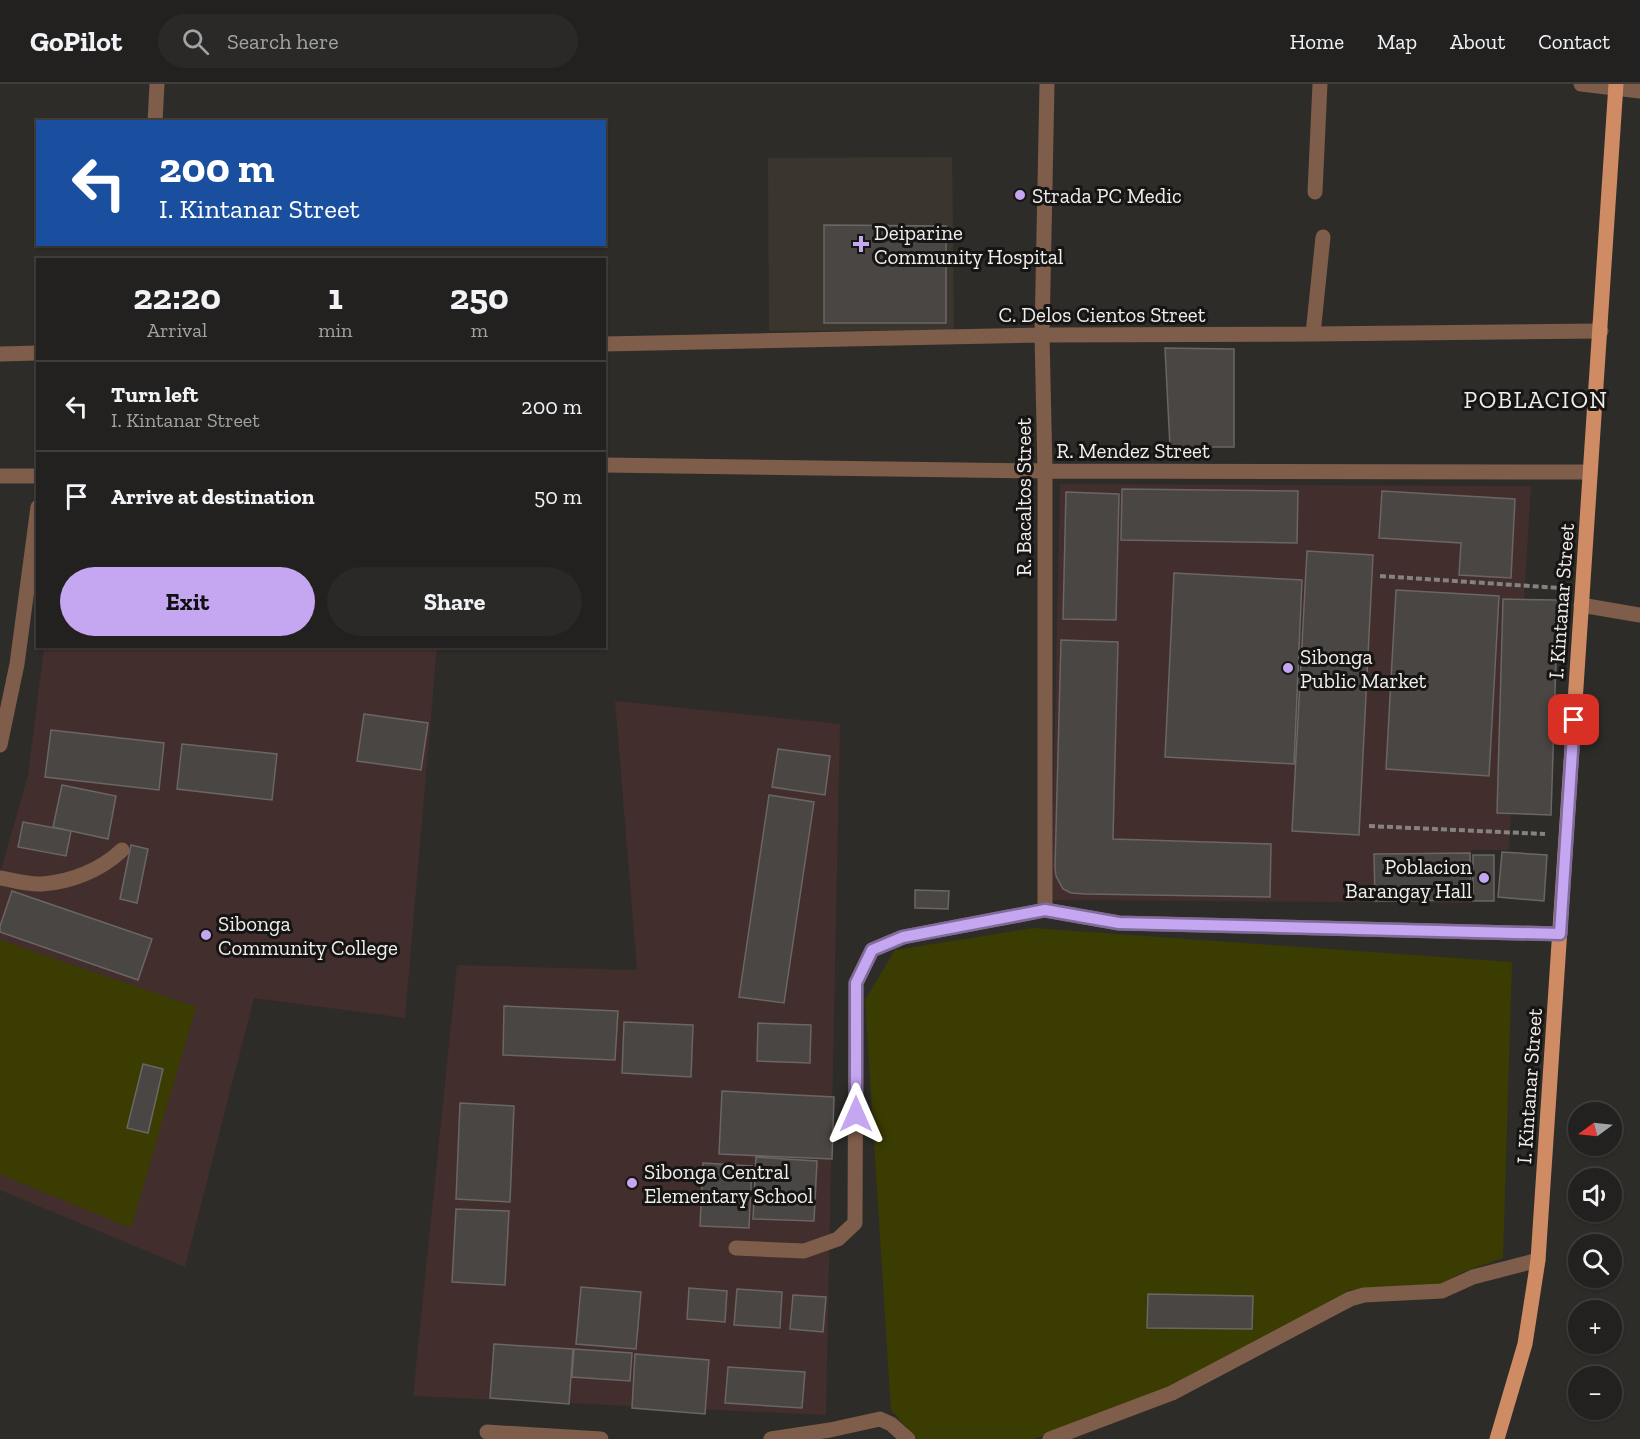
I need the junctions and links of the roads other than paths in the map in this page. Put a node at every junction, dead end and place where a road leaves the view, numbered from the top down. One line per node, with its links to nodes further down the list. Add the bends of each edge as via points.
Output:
1 (157, 84): 7 (street)
2 (1047, 84): 12 (street, R. Bacaltos Street)
3 (1320, 84): 8 (street)
4 (1581, 84): 5 (street)
5 (1616, 86): 6 (street); 10 (main road, I. Kintanar Street)
6 (1640, 91)
7 (155, 120)
8 (1316, 192)
9 (1323, 237): 11 (street)
10 (1601, 331): 11 (street, C. Delos Cientos Street); 18 (main road, I. Kintanar Street)
11 (1313, 334): 12 (street, C. Delos Cientos Street)
12 (1042, 335): 13 (street, C. Delos Cientos Street); 17 (street, R. Bacaltos Street)
13 (606, 344)
14 (36, 353): 15 (street)
15 (0, 354)
16 (606, 465): 17 (street, R. Mendez Street)
17 (1045, 471): 18 (street, R. Mendez Street); 27 (street, R. Bacaltos Street)
18 (1590, 472): 22 (main road, I. Kintanar Street)
19 (0, 476): 20 (street)
20 (36, 476)
21 (36, 521): 24 (street)
22 (1582, 598): 23 (street); 28 (main road, I. Kintanar Street)
23 (1640, 615)
24 (0, 745)
25 (122, 850): 26 (street, via 87,873 66,880 40,884)
26 (0, 878)
27 (1045, 910): 28 (street, via 1119,923); 29 (street, via 903,937 872,950 856,983 855,1223 838,1239 804,1251)
28 (1560, 934): 30 (main road, I. Kintanar Street)
29 (736, 1248)
30 (1538, 1260): 35 (street, via 1473,1277 1442,1291 1350,1299 1172,1393); 36 (main road, I. Kintanar Street, via 1525,1344)
31 (487, 1432): 32 (street)
32 (602, 1439)
33 (771, 1439): 34 (street, via 880,1419)
34 (908, 1439)
35 (1050, 1439)
36 (1497, 1439)

